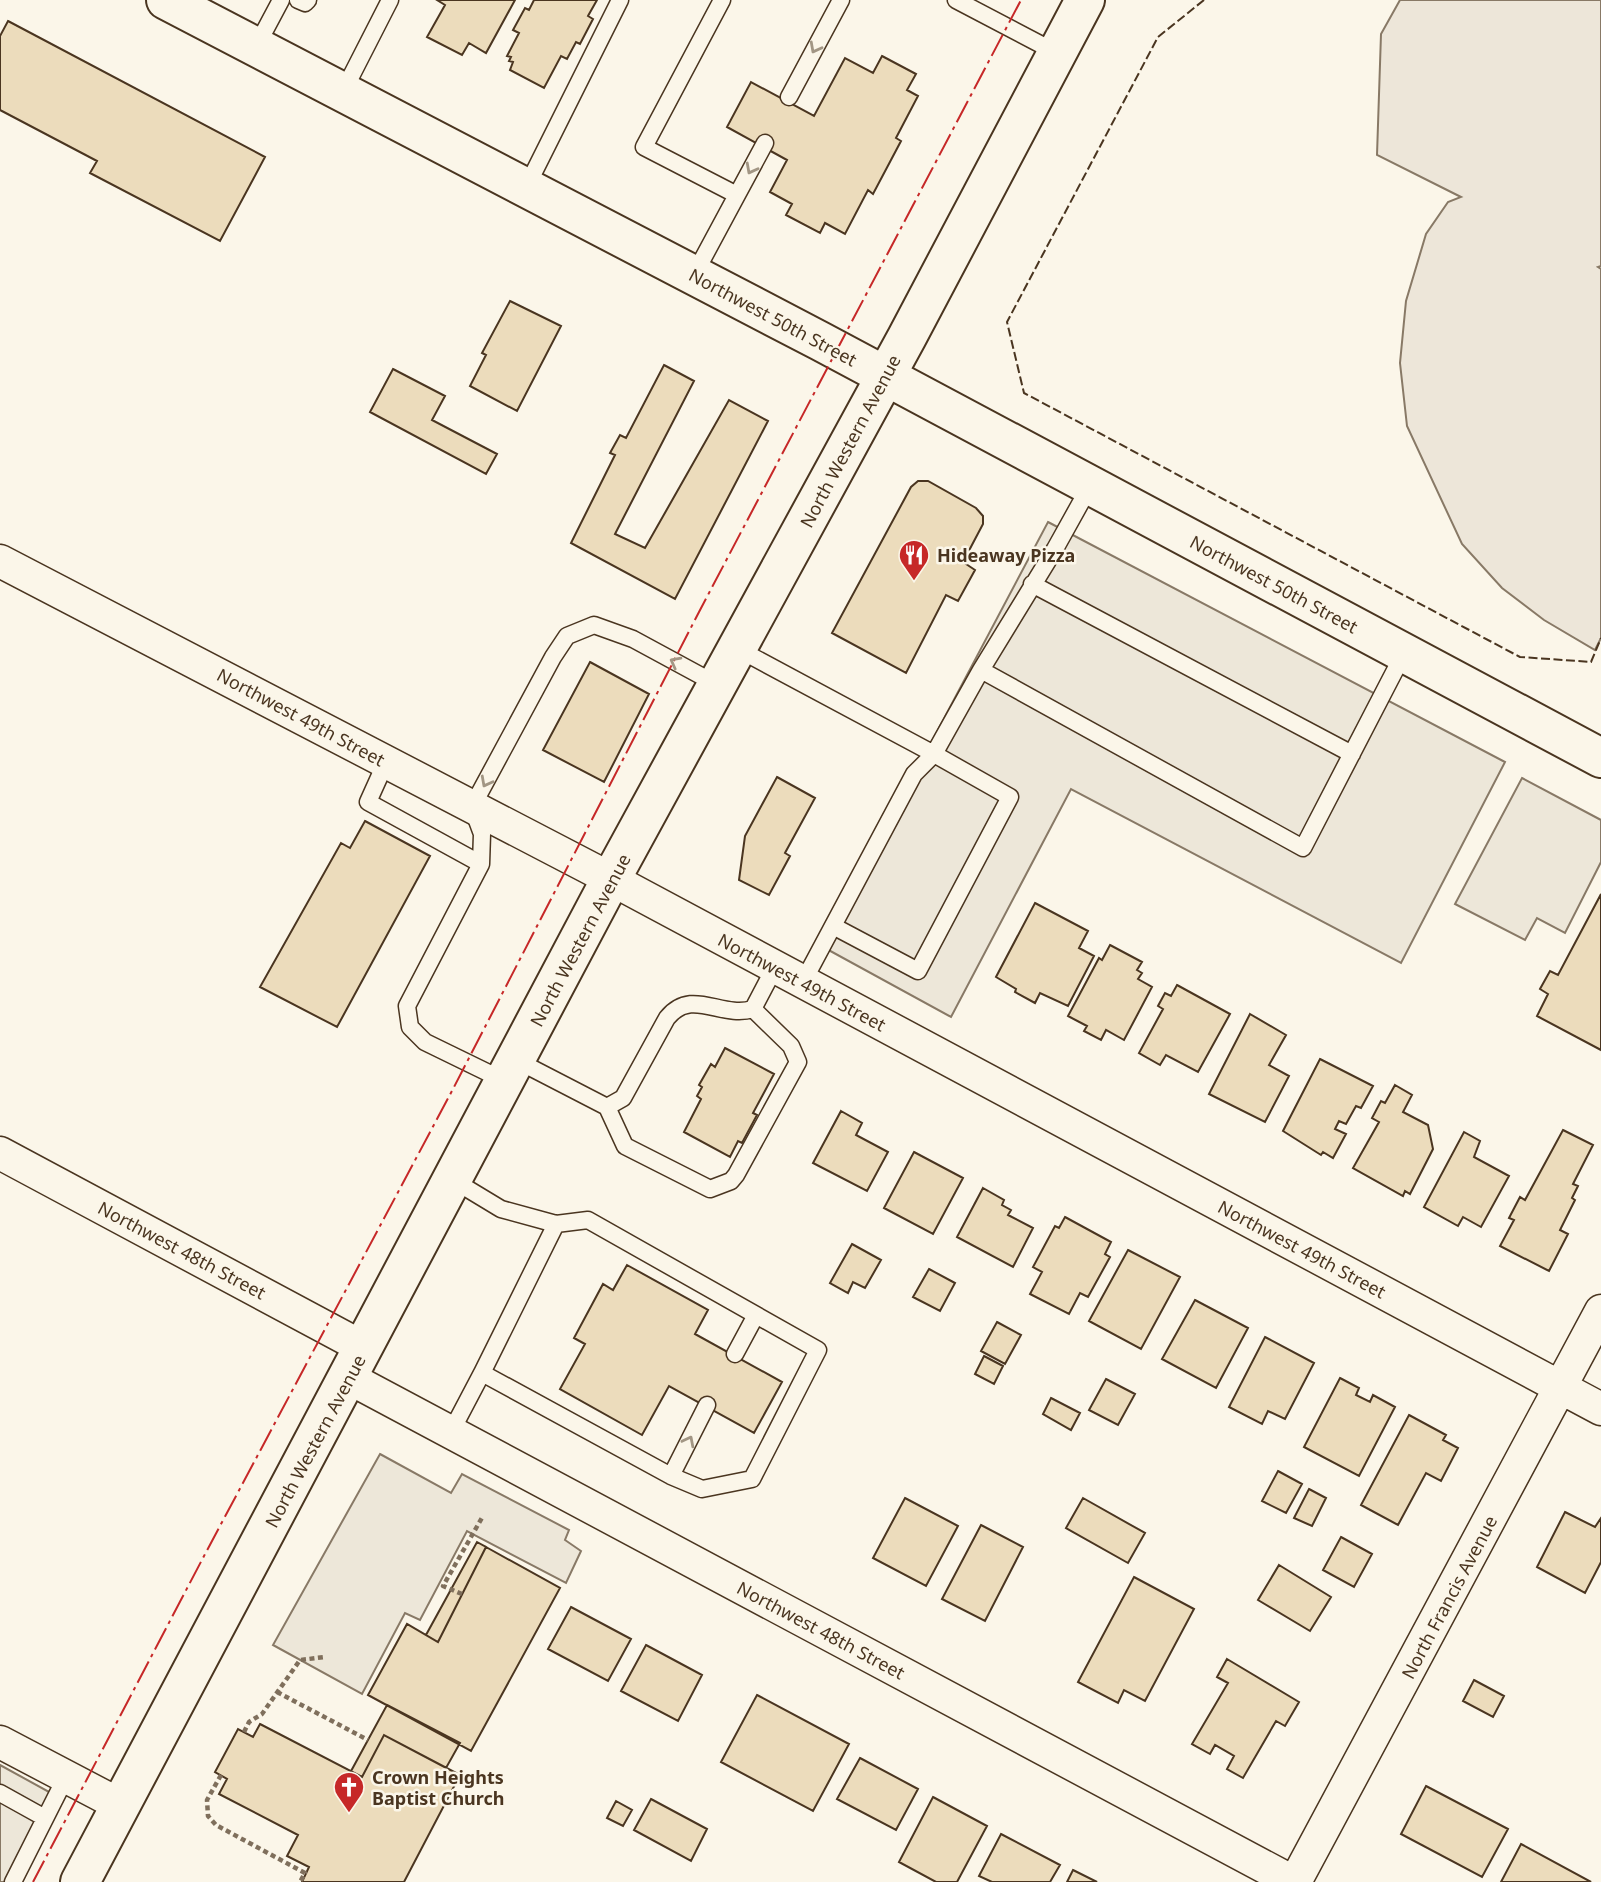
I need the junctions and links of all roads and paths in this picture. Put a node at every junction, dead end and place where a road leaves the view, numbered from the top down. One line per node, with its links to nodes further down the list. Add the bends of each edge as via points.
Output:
1 (166, 0): 11 (street, Northwest 50th Street)
2 (281, 0): 11 (lane)
3 (298, 0): 4 (lane)
4 (308, 0)
5 (390, 0): 13 (lane)
6 (620, 0): 16 (lane)
7 (722, 0): 17 (lane, via 644,147)
8 (841, 0): 14 (lane, one-way to 14)
9 (956, 0): 12 (lane)
10 (1085, 0): 12 (street, North Western Avenue)
11 (256, 47): 13 (street, Northwest 50th Street)
12 (1057, 53): 19 (street, North Western Avenue)
13 (343, 92): 16 (street, Northwest 50th Street)
14 (789, 96)
15 (765, 144): 17 (lane, one-way to 17)
16 (526, 188): 18 (street, Northwest 50th Street)
17 (737, 195): 18 (lane)
18 (694, 276): 19 (street, Northwest 50th Street)
19 (886, 376): 20 (street, Northwest 50th Street); 23 (street, North Western Avenue)
20 (1090, 486): 22 (lane); 24 (street, Northwest 50th Street)
21 (0, 561): 30 (street, Northwest 49th Street)
22 (1032, 584): 25 (lane); 28 (lane)
23 (738, 649): 26 (street, North Western Avenue); 27 (lane)
24 (1404, 653): 28 (lane); 29 (street, Northwest 50th Street)
25 (981, 670): 27 (lane); 28 (lane, via 1303,848)
26 (718, 685): 31 (lane, one-way to 31, via 633,639 594,625 567,636); 33 (street, North Western Avenue)
27 (934, 754): 34 (lane, via 914,774); 34 (lane, via 1010,797 918,971)
28 (1352, 754)
29 (1601, 758)
30 (386, 762): 31 (street, Northwest 49th Street); 32 (lane, via 368,802)
31 (472, 807): 32 (lane, via 482,834); 33 (street, Northwest 49th Street)
32 (481, 864): 38 (lane, via 407,1006 410,1027 425,1042)
33 (611, 880): 35 (street, Northwest 49th Street); 38 (street, North Western Avenue)
34 (833, 926): 36 (lane)
35 (775, 967): 36 (street, Northwest 49th Street); 37 (lane)
36 (803, 982): 48 (street, Northwest 49th Street)
37 (753, 1009): 39 (lane, via 741,1013 691,1003 675,1008 622,1098); 39 (lane, via 790,1046 798,1062 731,1181 710,1189 625,1146)
38 (511, 1071): 39 (lane); 41 (street, North Western Avenue)
39 (607, 1107)
40 (0, 1153): 46 (street, Northwest 48th Street)
41 (453, 1180): 42 (lane, via 501,1209); 46 (street, North Western Avenue)
42 (556, 1224): 44 (lane, via 588,1220); 47 (lane)
43 (1601, 1311): 48 (street, North Francis Avenue)
44 (756, 1315): 45 (lane); 52 (lane, via 818,1350 752,1479 702,1489)
45 (735, 1354)
46 (356, 1363): 51 (street, Northwest 48th Street); 63 (street, North Western Avenue)
47 (482, 1373): 51 (lane); 52 (lane)
48 (1561, 1388): 50 (street, Northwest 49th Street); 68 (street, North Francis Avenue)
49 (707, 1405): 52 (lane, one-way to 49)
50 (1601, 1409)
51 (451, 1432): 68 (street, Northwest 48th Street)
52 (671, 1476)
53 (483, 1516): 54 (path, via 443,1586)
54 (462, 1594)
55 (325, 1657): 56 (path, via 300,1660)
56 (276, 1692): 57 (path); 58 (path)
57 (244, 1732)
58 (368, 1740)
59 (0, 1742): 61 (street)
60 (221, 1775): 67 (path, via 207,1800 208,1815 216,1825 305,1873)
61 (66, 1777): 63 (street); 64 (lane)
62 (0, 1793): 64 (lane)
63 (122, 1806): 66 (street, North Western Avenue)
64 (46, 1818): 65 (lane)
65 (13, 1882)
66 (80, 1882)
67 (300, 1882)
68 (1294, 1882)

